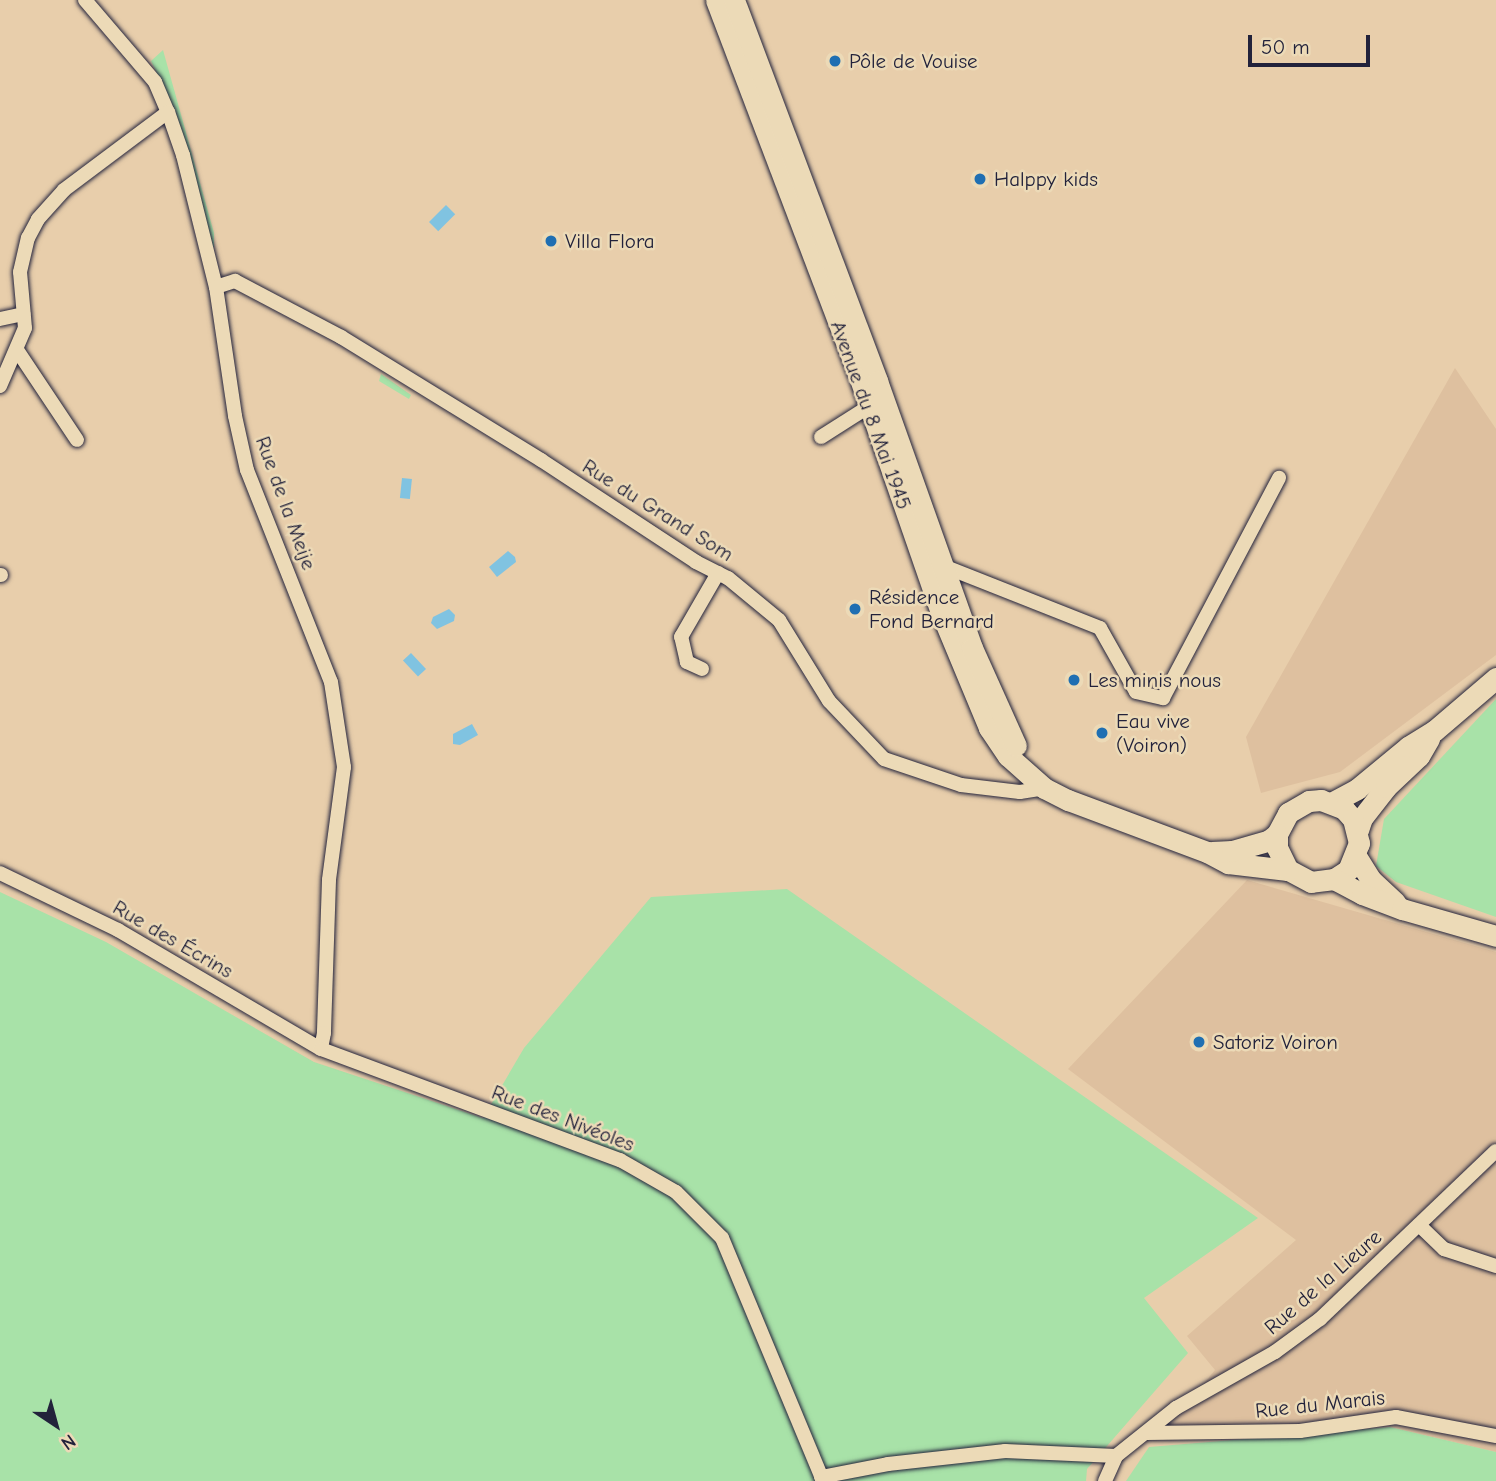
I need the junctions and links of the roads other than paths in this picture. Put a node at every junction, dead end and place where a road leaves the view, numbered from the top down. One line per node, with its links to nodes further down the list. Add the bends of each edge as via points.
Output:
1 (85, 0): 4 (street, Rue de la Meije, via 155,82)
2 (716, 0): 10 (main road, Avenue du 8 Mai 1945)
3 (734, 0): 10 (main road, Avenue du 8 Mai 1945)
4 (168, 112): 5 (street, Rue de la Meije); 6 (street, via 49,204 23,253)
5 (216, 287): 15 (street, Rue du Grand Som, via 235,281 341,337); 31 (street, Rue de la Meije, via 247,470 331,682 344,767 329,880)
6 (23, 314): 7 (street); 8 (street)
7 (0, 319)
8 (17, 350): 9 (street); 12 (street)
9 (0, 386)
10 (875, 402): 11 (street); 14 (main road, Avenue du 8 Mai 1945)
11 (821, 437)
12 (77, 440)
13 (1279, 478): 14 (street, via 1163,698 1136,692 1100,628)
14 (933, 567): 19 (main road, Avenue du 8 Mai 1945, via 989,728 1008,756); 20 (main road, Avenue du 8 Mai 1945, via 1003,723 1020,752)
15 (718, 573): 16 (street, via 681,637 687,662); 19 (street, Rue du Grand Som, via 779,620 829,701 884,759 961,785 1020,792)
16 (702, 669)
17 (1496, 678): 18 (main road)
18 (1434, 731): 21 (main road); 22 (main road, via 1419,756 1362,818)
19 (1044, 788): 20 (main road, Avenue du 8 Mai 1945)
20 (1068, 800): 24 (main road, Avenue du 8 Mai 1945)
21 (1333, 802): 22 (main road, via 1353,818); 23 (main road, via 1297,805 1287,813)
22 (1358, 830): 25 (main road)
23 (1277, 834): 24 (main road, via 1253,847); 26 (main road)
24 (1207, 852): 26 (main road, Avenue du 8 Mai 1945, via 1242,866)
25 (1356, 856): 28 (main road, via 1348,870); 29 (main road, via 1371,880)
26 (1287, 870): 28 (main road, via 1311,882)
27 (0, 873): 31 (street, Rue des Écrins, via 118,930)
28 (1334, 879): 29 (main road)
29 (1402, 909): 30 (main road)
30 (1496, 936)
31 (321, 1049): 38 (street, Rue des Nivéoles, via 620,1160 676,1192 722,1238)
32 (1496, 1151): 33 (street, Rue de la Lieure)
33 (1419, 1225): 34 (street, via 1444,1249); 35 (street, Rue de la Lieure, via 1320,1319 1275,1352 1176,1408)
34 (1496, 1266)
35 (1146, 1433): 36 (street, Rue du Marais, via 1300,1431 1396,1417); 37 (street, Rue de la Lieure)
36 (1496, 1436)
37 (1116, 1456): 38 (street, via 1005,1451 888,1464); 39 (street, Rue de la Lieure)
38 (822, 1479)
39 (1105, 1481)

